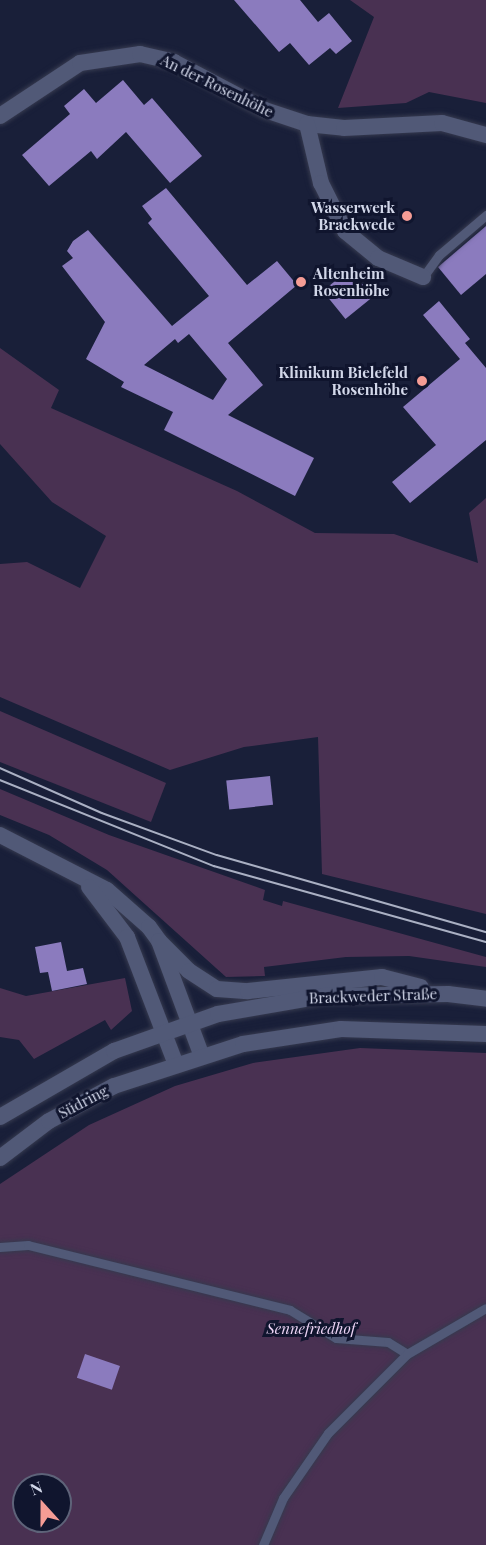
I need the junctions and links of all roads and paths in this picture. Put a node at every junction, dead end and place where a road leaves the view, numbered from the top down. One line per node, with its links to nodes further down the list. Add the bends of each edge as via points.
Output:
1 (0, 116): 2 (main road, An der Rosenhöhe, via 80,63 140,54 174,62 265,110)
2 (307, 124): 3 (main road, An der Rosenhöhe, via 344,128 442,123); 5 (main road, via 321,183 345,231 378,258)
3 (486, 135)
4 (486, 215): 5 (lane, via 439,255)
5 (423, 277)
6 (0, 835): 7 (main road)
7 (64, 865): 8 (main road, via 107,890); 12 (main road, via 115,915)
8 (159, 941): 9 (main road, via 189,971 217,989 248,991 382,976); 11 (main road)
9 (448, 994): 10 (main road, Brackweder Straße); 11 (main road, Brackweder Straße, via 323,996)
10 (486, 999)
11 (189, 1023): 12 (main road, Brackweder Straße); 14 (main road)
12 (164, 1031): 15 (main road); 16 (main road, Südring, via 69,1073)
13 (486, 1034): 14 (main road, via 341,1029)
14 (201, 1054): 15 (main road)
15 (175, 1062): 17 (main road, Südring, via 81,1102)
16 (0, 1117)
17 (0, 1158)
18 (0, 1247): 20 (lane, via 28,1245 290,1310 336,1338 388,1342)
19 (486, 1308): 20 (lane)
20 (407, 1354): 21 (lane, via 328,1433 283,1498)
21 (263, 1545)

